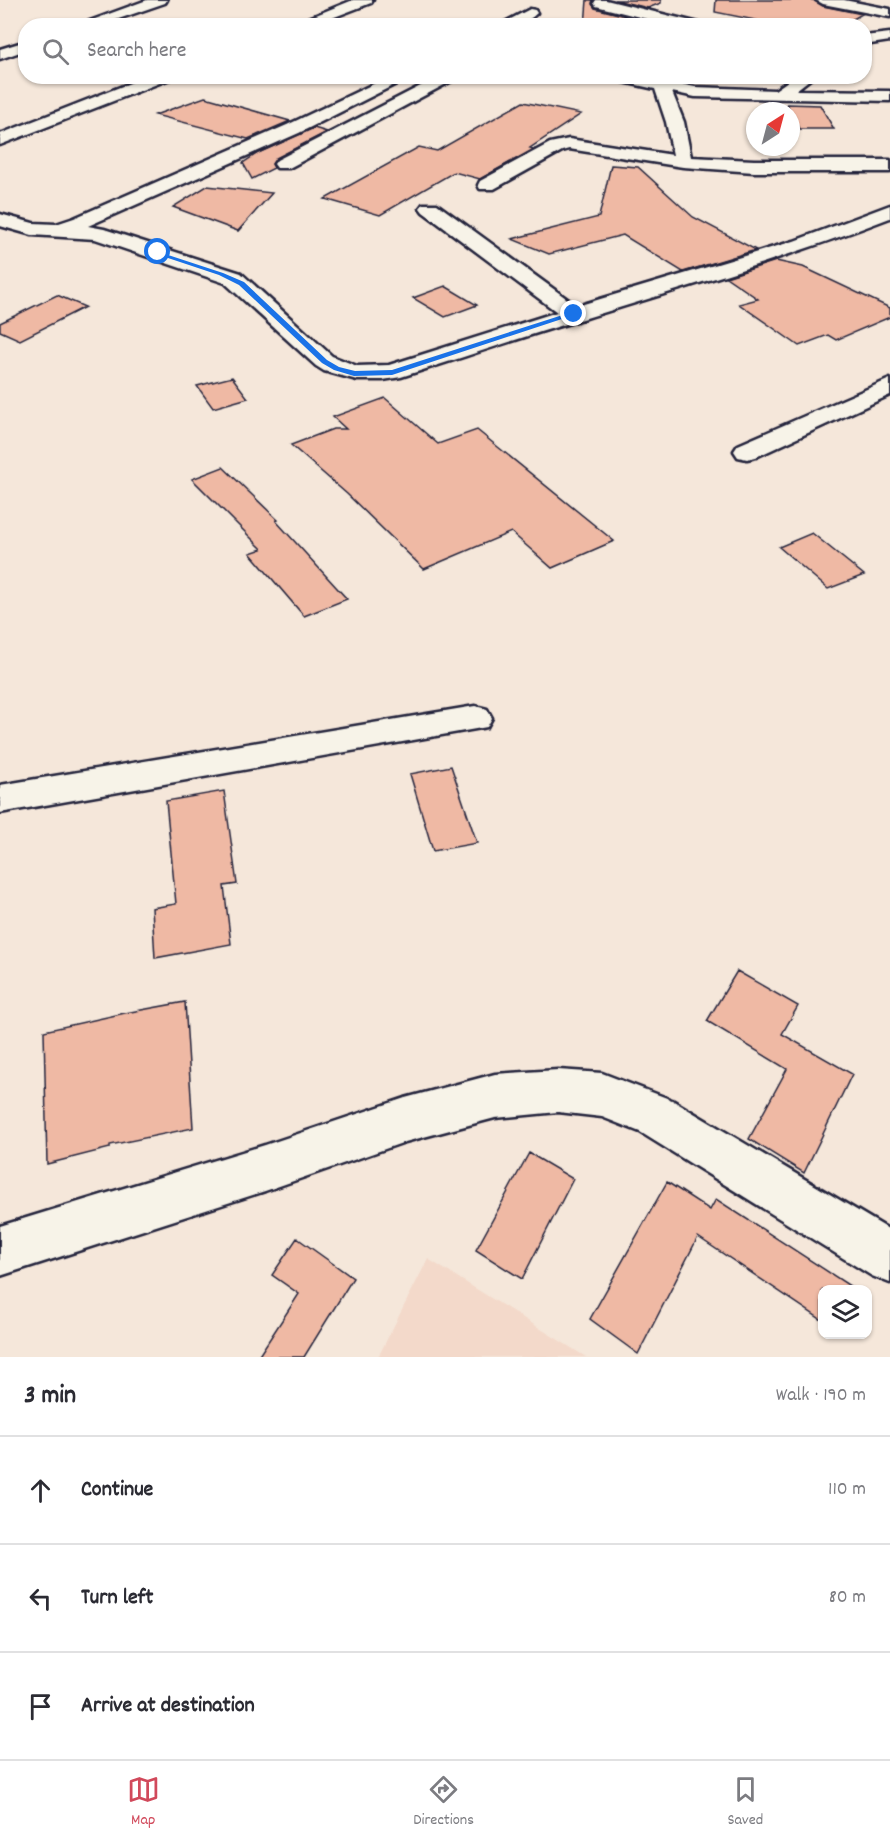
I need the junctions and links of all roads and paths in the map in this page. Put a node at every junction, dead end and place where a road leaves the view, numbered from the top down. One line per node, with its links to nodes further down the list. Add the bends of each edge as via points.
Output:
1 (160, 0): 7 (street)
2 (366, 0): 8 (street)
3 (822, 0): 6 (street)
4 (601, 3): 10 (street)
5 (530, 13): 9 (street)
6 (890, 13)
7 (107, 18)
8 (318, 18)
9 (520, 18)
10 (662, 18)
11 (9, 35): 12 (street)
12 (18, 37)
13 (890, 38): 14 (street)
14 (872, 40)
15 (18, 48): 16 (street)
16 (0, 54)
17 (144, 84): 25 (street)
18 (387, 84): 33 (street)
19 (438, 84): 27 (street)
20 (649, 84): 22 (street)
21 (794, 84): 23 (street)
22 (662, 87): 23 (street, via 715,94); 26 (street, via 675,122)
23 (778, 95): 24 (street)
24 (890, 96)
25 (0, 140)
26 (683, 162): 28 (street); 29 (street, via 569,144 556,147)
27 (283, 164)
28 (890, 166)
29 (487, 185)
30 (430, 208): 34 (street)
31 (890, 212): 34 (street, via 714,273)
32 (0, 220): 33 (street, via 19,228 53,230)
33 (84, 226): 34 (street, via 232,278 324,361 354,374 392,372)
34 (574, 314)
35 (890, 386): 36 (street)
36 (747, 451)
37 (476, 718): 38 (street)
38 (0, 799)
39 (0, 1251): 40 (street, via 405,1120 495,1096 558,1091 602,1095 656,1116)
40 (890, 1258)

